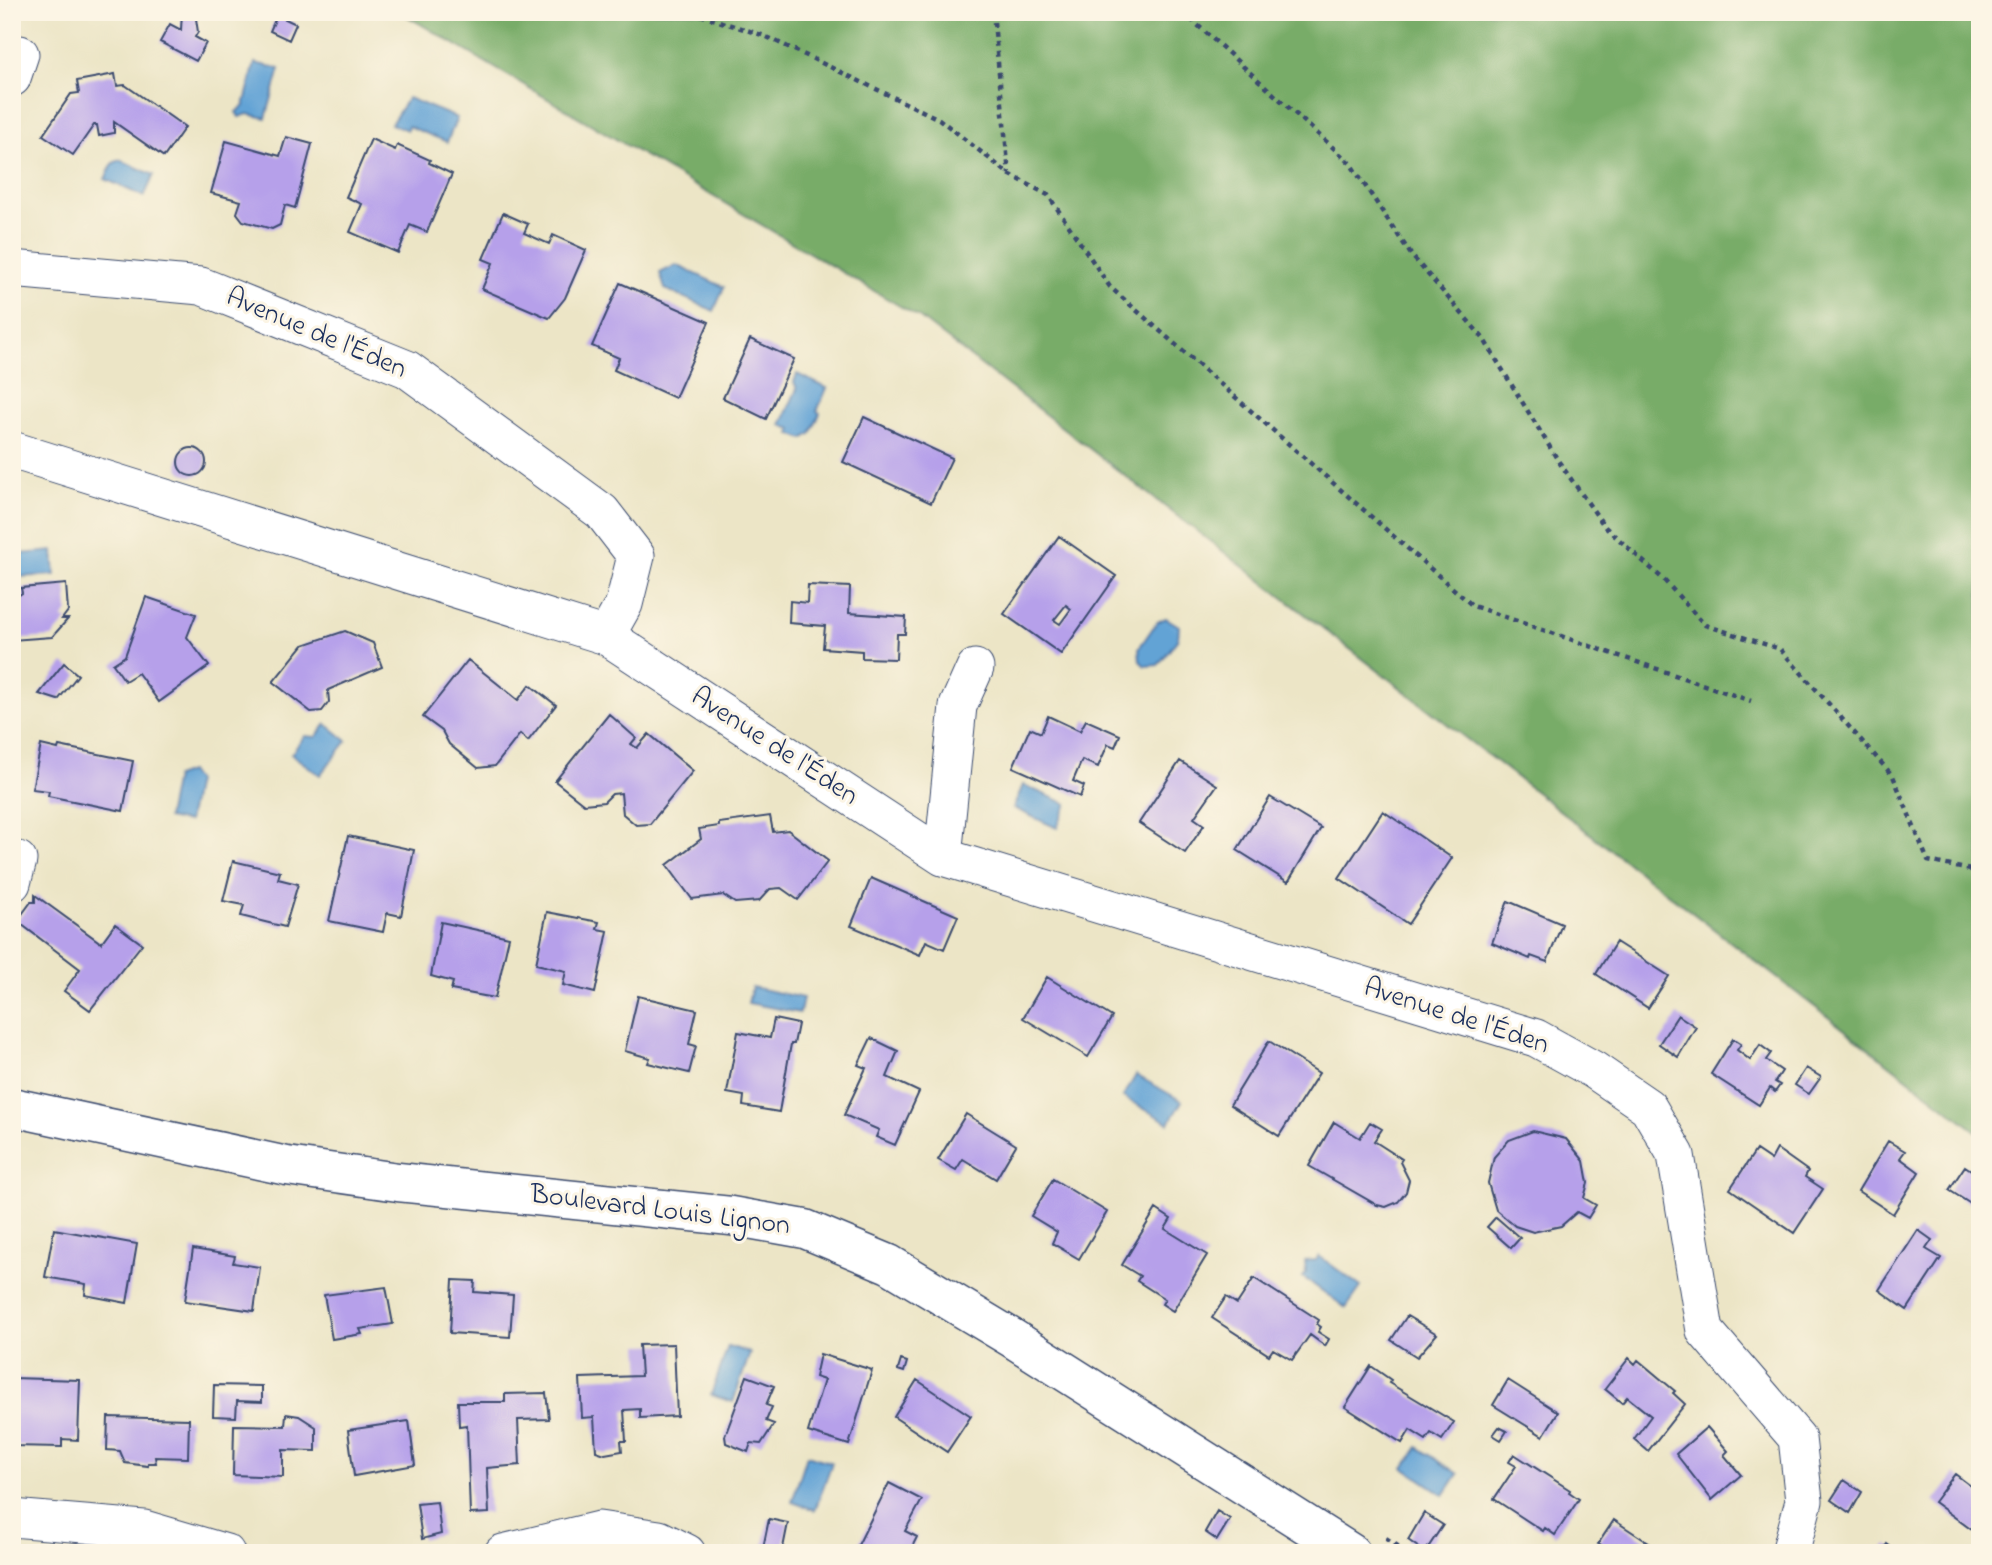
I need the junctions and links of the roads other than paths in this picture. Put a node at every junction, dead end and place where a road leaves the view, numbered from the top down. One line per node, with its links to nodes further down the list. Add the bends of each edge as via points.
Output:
1 (13, 261): 3 (street, Avenue de l'Éden, via 201,286 407,369 602,512 636,556 624,604)
2 (12, 450): 3 (street, Avenue de l'Éden)
3 (606, 636): 5 (street, Avenue de l'Éden)
4 (975, 668): 5 (street, via 958,706)
5 (943, 857): 12 (street, Avenue de l'Éden, via 1536,1038 1648,1107 1676,1155 1705,1331 1797,1438 1804,1501)
6 (12, 1107): 11 (main road, Boulevard Louis Lignon, via 286,1166 731,1216 805,1229 889,1264)
7 (12, 1518): 8 (street, via 144,1529)
8 (226, 1553)
9 (503, 1553): 10 (street, via 599,1530 659,1539)
10 (687, 1553)
11 (1351, 1553)
12 (1790, 1553)

